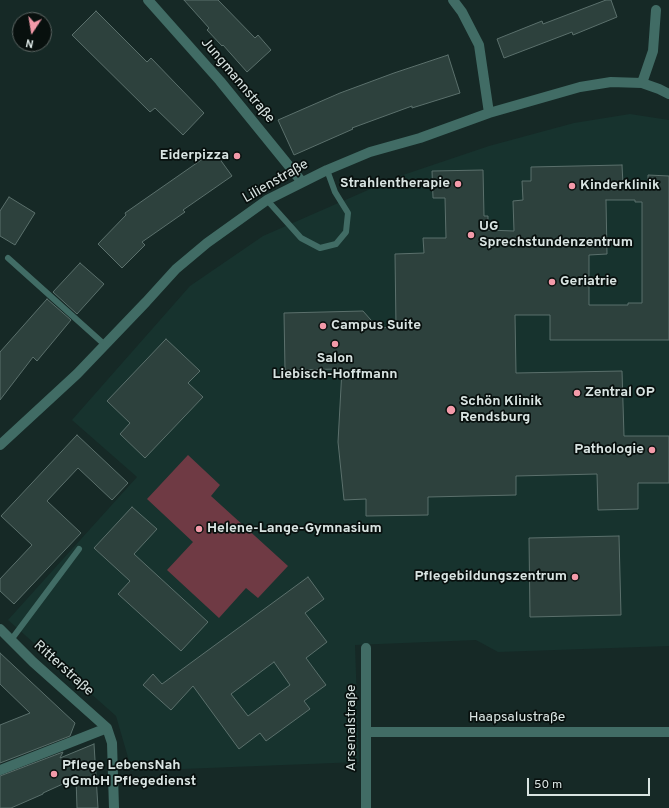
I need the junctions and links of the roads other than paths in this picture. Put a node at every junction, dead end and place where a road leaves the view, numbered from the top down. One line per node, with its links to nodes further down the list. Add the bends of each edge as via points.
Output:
1 (148, 0): 8 (street, Jungmannstraße, via 220,81)
2 (453, 0): 6 (street, via 462,12 478,45)
3 (656, 10): 4 (street, via 653,51)
4 (642, 83): 5 (street, Lilienstraße); 6 (street, Lilienstraße, via 611,82 580,88)
5 (669, 94)
6 (489, 114): 7 (street, Lilienstraße, via 370,152)
7 (327, 170): 8 (street, Lilienstraße); 9 (lane, via 335,192 348,213 346,232 336,244 320,248 301,238)
8 (302, 182): 9 (street, Lilienstraße)
9 (267, 200): 11 (street, Lilienstraße, via 176,269)
10 (8, 258): 11 (lane)
11 (105, 345): 12 (street, Lilienstraße)
12 (0, 445)
13 (79, 549): 15 (lane)
14 (0, 629): 15 (street, Ritterstraße)
15 (11, 640): 17 (street, Ritterstraße)
16 (366, 648): 18 (street, Arsenalstraße)
17 (107, 728): 20 (street); 21 (street, via 112,743)
18 (366, 732): 19 (street, Haapsalustraße); 22 (street, Arsenalstraße)
19 (669, 732)
20 (0, 770)
21 (114, 808)
22 (366, 808)

